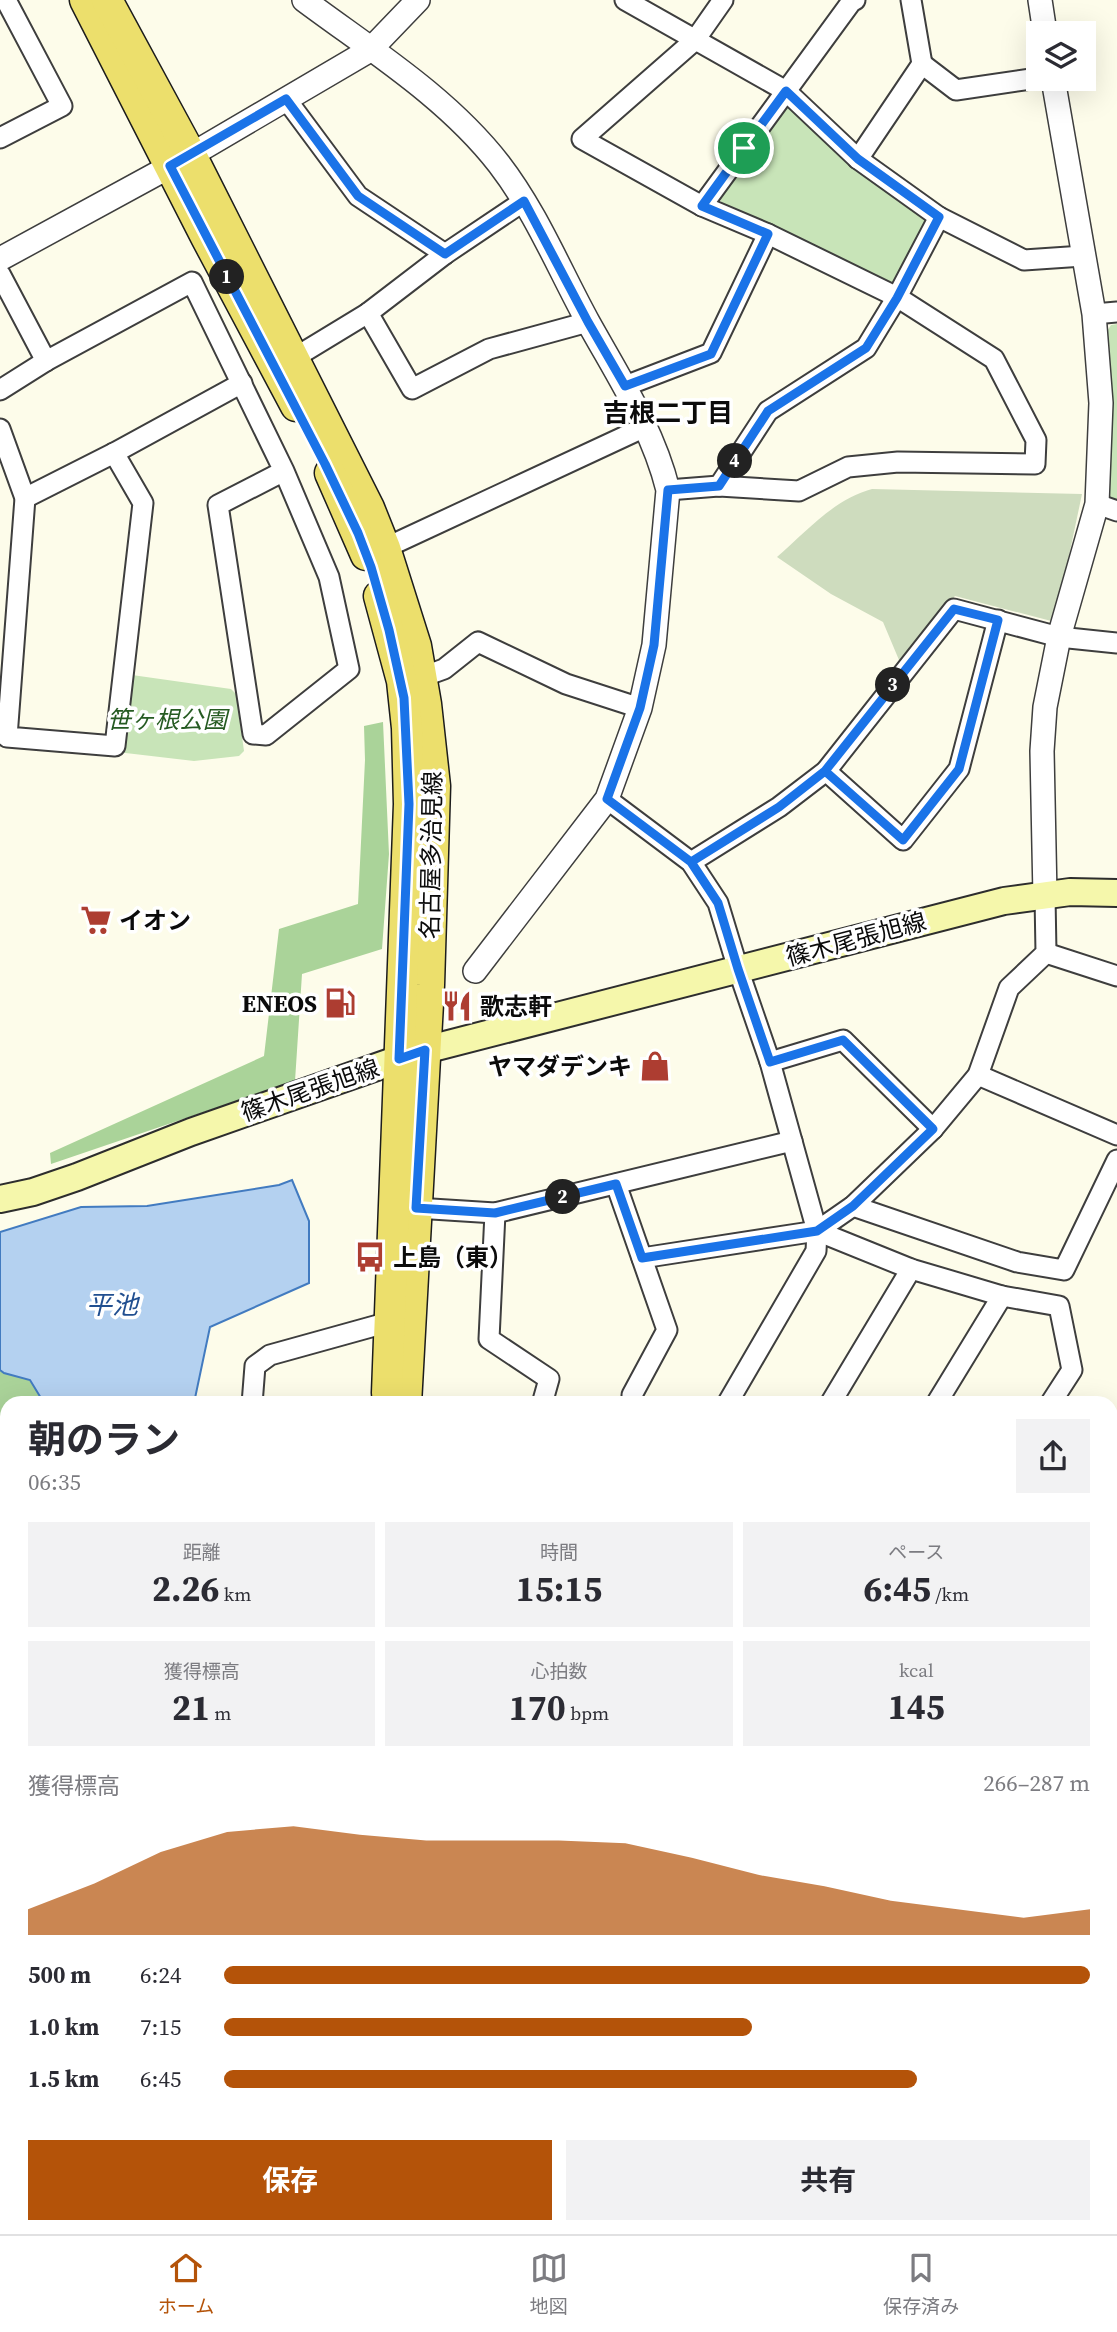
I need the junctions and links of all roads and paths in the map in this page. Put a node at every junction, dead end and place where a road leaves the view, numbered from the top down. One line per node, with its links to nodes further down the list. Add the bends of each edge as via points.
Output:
1 (6, 0): 19 (street, via 62,106)
2 (85, 0): 21 (main road, 名古屋多治見線)
3 (107, 0): 21 (main road, 名古屋多治見線)
4 (303, 0): 13 (street)
5 (418, 0): 13 (street)
6 (625, 0): 12 (street)
7 (723, 0): 12 (street)
8 (855, 0): 16 (street)
9 (911, 0): 14 (street)
10 (1040, 0): 11 (street)
11 (1043, 21)
12 (695, 40): 16 (street); 23 (street, via 582,139)
13 (370, 50): 18 (street); 22 (street, via 460,121)
14 (922, 65): 15 (street, via 956,90); 20 (street)
15 (1026, 80)
16 (786, 91): 20 (street); 23 (street)
17 (1054, 91): 27 (street)
18 (286, 99): 21 (street); 26 (street, via 358,196)
19 (0, 138)
20 (858, 159): 24 (street)
21 (181, 161): 28 (street); 34 (main road, 名古屋多治見線); 62 (main road, 名古屋多治見線, via 362,545 389,630 404,698)
22 (524, 201): 26 (street); 33 (street)
23 (702, 206): 25 (street)
24 (939, 217): 27 (street, via 1024,260); 30 (street)
25 (768, 234): 30 (street); 37 (street, via 711,354)
26 (445, 254): 31 (street)
27 (1083, 256): 32 (street)
28 (0, 258)
29 (0, 274): 35 (street)
30 (897, 298): 43 (street, via 866,348 768,411); 43 (street, via 994,359 1036,440 1035,464 848,467 799,491)
31 (368, 313): 33 (street, via 412,388 489,349); 34 (street)
32 (1106, 313): 46 (street, via 1101,403)
33 (588, 322): 37 (street)
34 (294, 358): 47 (main road, 名古屋多治見線)
35 (46, 361): 36 (street, via 192,282); 38 (street)
36 (242, 383): 41 (street); 42 (street)
37 (625, 386): 39 (street)
38 (0, 390)
39 (646, 428): 44 (street); 47 (street)
40 (0, 429): 45 (street)
41 (114, 453): 45 (street); 45 (street, via 143,503 115,746 7,737)
42 (284, 471): 42 (street, via 328,577 349,669 266,735 253,734 218,505)
43 (719, 486): 44 (street)
44 (668, 490): 52 (street, via 654,645)
45 (25, 498)
46 (1107, 508): 49 (street)
47 (385, 548): 51 (main road, 名古屋多治見線)
48 (998, 620): 49 (street); 53 (street, via 954,609); 53 (street, via 959,769 903,840)
49 (1059, 637): 50 (street); 57 (street, via 1045,707 1042,751)
50 (1117, 643)
51 (422, 677): 52 (street, via 444,669 478,642 566,684); 62 (main road, 名古屋多治見線, via 435,786 429,976)
52 (640, 708): 54 (street)
53 (825, 771): 55 (street, via 779,807)
54 (607, 799): 55 (street); 60 (street)
55 (691, 862): 59 (street, via 718,903)
56 (1117, 893): 57 (main road, 篠木尾張旭線)
57 (1045, 895): 58 (street); 59 (main road, 篠木尾張旭線, via 1004,901)
58 (1046, 953): 61 (street); 64 (street, via 1009,988)
59 (738, 969): 62 (main road, 篠木尾張旭線); 63 (street)
60 (475, 971)
61 (1117, 976)
62 (412, 1055): 70 (main road, 篠木尾張旭線, via 67,1181); 72 (main road, 名古屋多治見線); 78 (main road, 名古屋多治見線)
63 (770, 1062): 65 (street, via 843,1040); 67 (street)
64 (978, 1075): 65 (street); 66 (street)
65 (933, 1129): 71 (street)
66 (1117, 1135)
67 (792, 1141): 69 (street); 74 (street)
68 (1117, 1160): 71 (street, via 1064,1270 1017,1262)
69 (616, 1184): 73 (street); 75 (street)
70 (0, 1199)
71 (853, 1206): 74 (street)
72 (416, 1208): 73 (street); 81 (main road, 名古屋多治見線)
73 (495, 1213): 82 (street, via 489,1339 550,1379)
74 (817, 1231): 75 (street); 76 (street); 84 (street, via 816,1251)
75 (642, 1258): 83 (street, via 667,1330)
76 (911, 1269): 77 (street); 85 (street)
77 (1002, 1296): 86 (street); 87 (street, via 1059,1306 1072,1370)
78 (389, 1322): 79 (street, via 270,1355 255,1366); 80 (main road, 名古屋多治見線)
79 (253, 1396)
80 (387, 1396)
81 (407, 1396)
82 (545, 1396)
83 (632, 1396)
84 (732, 1396)
85 (835, 1396)
86 (941, 1396)
87 (1055, 1396)

